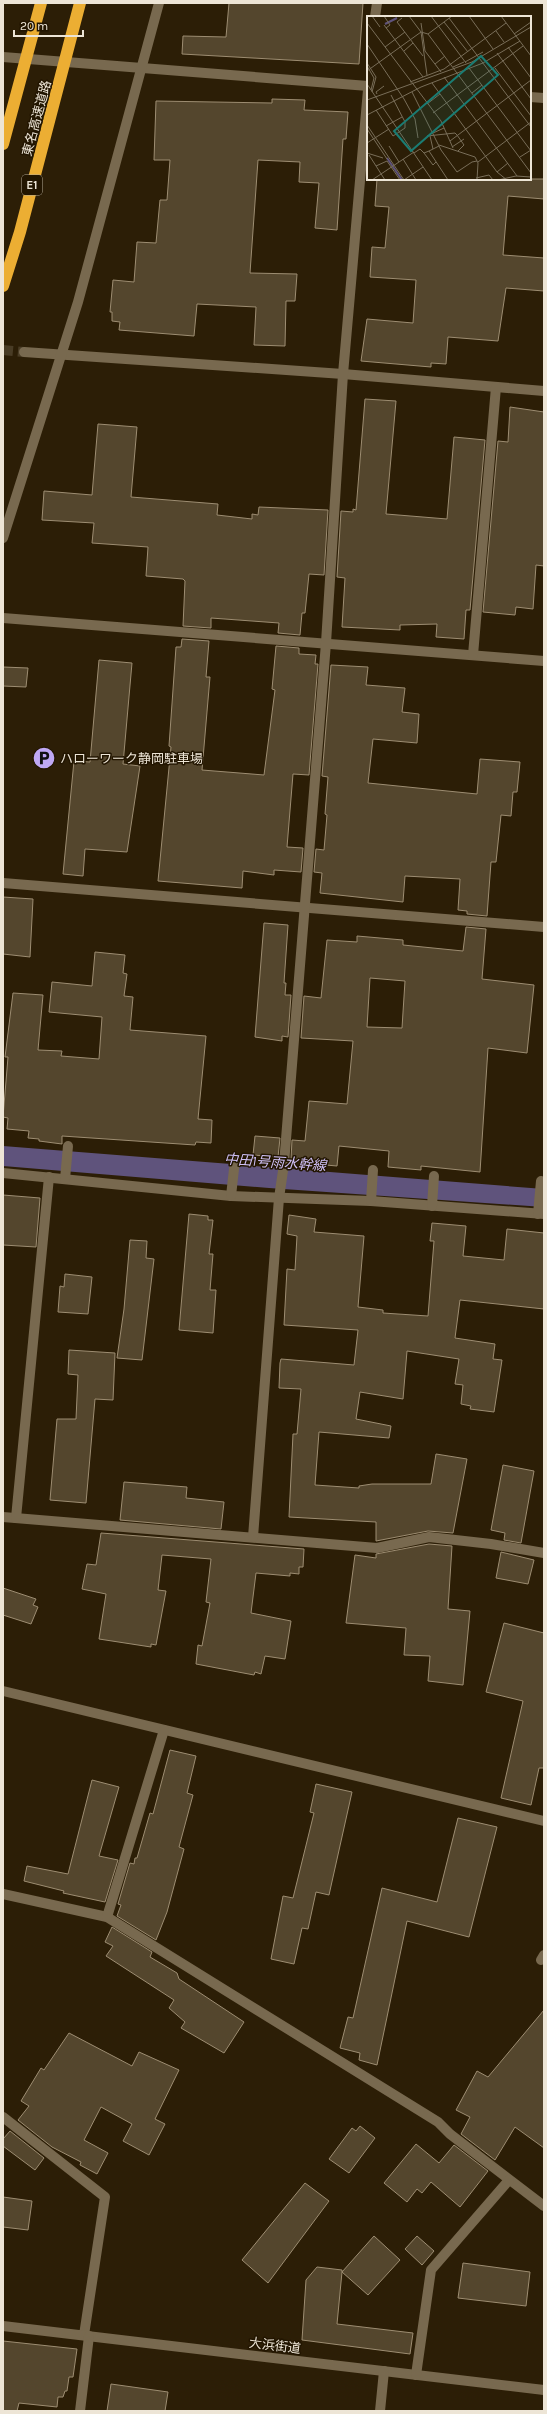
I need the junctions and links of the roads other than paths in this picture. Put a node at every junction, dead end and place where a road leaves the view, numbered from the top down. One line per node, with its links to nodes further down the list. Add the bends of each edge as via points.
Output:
1 (41, 3): 12 (highway, 東名高速道路)
2 (80, 3): 13 (highway, 東名高速道路 / E1, via 20,232)
3 (159, 3): 7 (street)
4 (377, 3): 5 (street)
5 (375, 16)
6 (3, 57): 7 (street)
7 (143, 67): 8 (street); 15 (street, via 78,302)
8 (367, 86)
9 (531, 97): 10 (street)
10 (544, 98)
11 (367, 101): 16 (street)
12 (3, 144)
13 (3, 286)
14 (24, 352): 15 (street)
15 (61, 353): 16 (street); 19 (street)
16 (343, 374): 17 (street); 21 (street)
17 (496, 387): 18 (street); 22 (street)
18 (544, 391)
19 (3, 538)
20 (3, 618): 21 (street)
21 (326, 643): 22 (street); 25 (street)
22 (473, 655): 23 (street)
23 (544, 661)
24 (3, 883): 25 (street)
25 (303, 909): 26 (street); 37 (street, via 284,1164)
26 (544, 927)
27 (68, 1146): 33 (street)
28 (235, 1160): 35 (street)
29 (373, 1170): 36 (street)
30 (3, 1173): 32 (street)
31 (434, 1176): 38 (street)
32 (49, 1177): 33 (street); 41 (street)
33 (65, 1179): 35 (street)
34 (541, 1181): 39 (street)
35 (231, 1196): 37 (street)
36 (372, 1196): 37 (street); 38 (street)
37 (279, 1198): 42 (street)
38 (432, 1201): 39 (street)
39 (541, 1214)
40 (3, 1517): 41 (street)
41 (16, 1518): 42 (street)
42 (253, 1537): 43 (street, via 377,1548 429,1537)
43 (544, 1553)
44 (3, 1691): 45 (street)
45 (164, 1730): 46 (street); 48 (street)
46 (544, 1821)
47 (3, 1894): 48 (street)
48 (107, 1917): 50 (street, via 438,2122)
49 (3, 2116): 53 (street, via 105,2197)
50 (509, 2180): 51 (street); 55 (street, via 431,2270)
51 (544, 2206)
52 (3, 2326): 53 (street, 大浜街道)
53 (87, 2336): 54 (street, 大浜街道); 57 (street)
54 (384, 2371): 55 (street, 大浜街道); 58 (street)
55 (416, 2375): 56 (street, 大浜街道)
56 (544, 2390)
57 (80, 2411)
58 (380, 2411)

